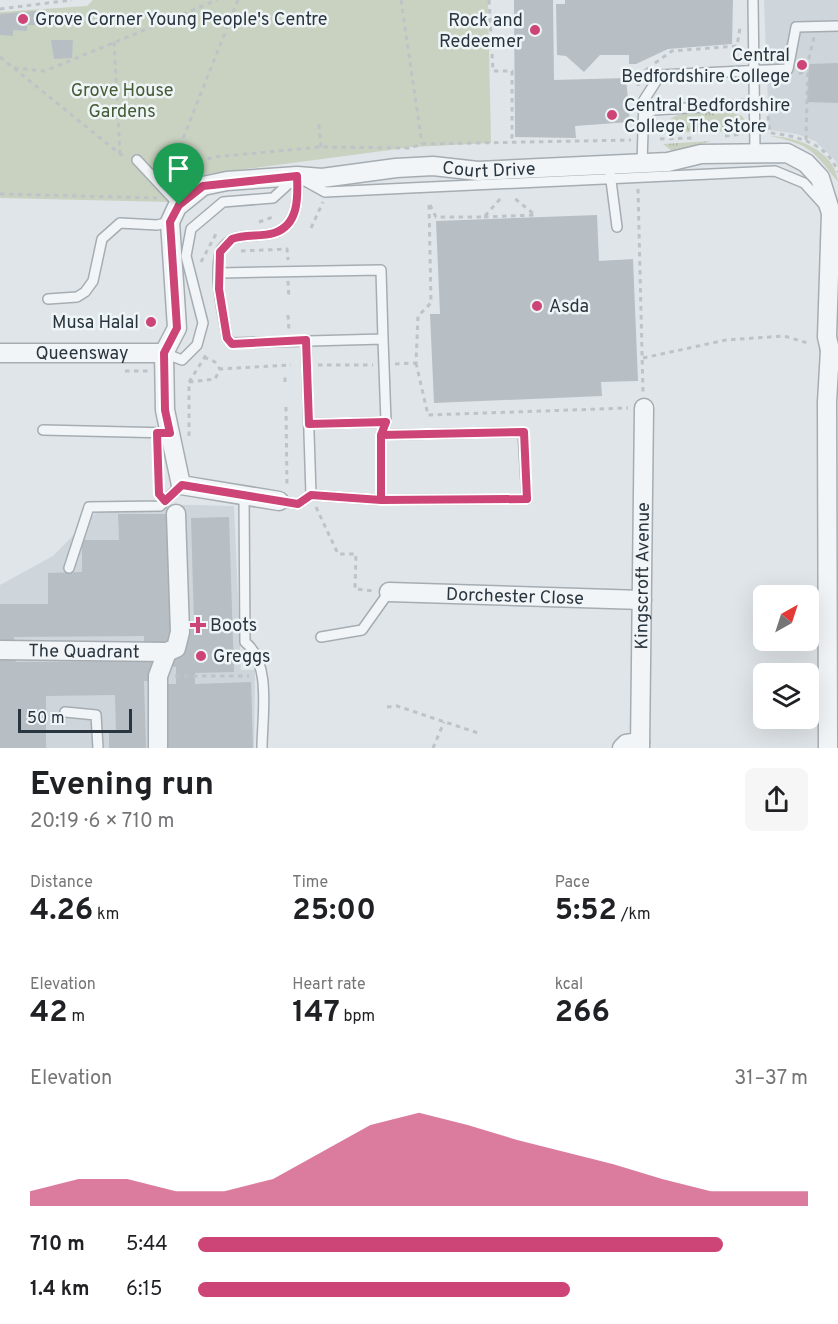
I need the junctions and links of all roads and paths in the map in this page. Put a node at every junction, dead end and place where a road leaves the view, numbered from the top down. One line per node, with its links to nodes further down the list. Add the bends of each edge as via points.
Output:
1 (72, 0): 7 (path)
2 (217, 0): 11 (path)
3 (238, 0): 28 (path)
4 (401, 0): 21 (path)
5 (489, 0): 22 (path, via 493,71 512,71)
6 (753, 0): 14 (lane)
7 (0, 9)
8 (741, 21): 15 (path, via 737,46 672,51 641,73)
9 (838, 26): 10 (lane)
10 (816, 27): 14 (lane, via 796,27 788,69); 20 (path, via 808,62)
11 (114, 42): 13 (path, via 45,71); 25 (path)
12 (0, 57): 13 (path)
13 (13, 68): 25 (path)
14 (754, 70): 16 (lane); 17 (lane, via 660,75 644,100)
15 (637, 91)
16 (754, 104): 17 (lane); 24 (lane)
17 (644, 115): 27 (lane)
18 (322, 125): 23 (path)
19 (634, 140): 22 (path)
20 (806, 140)
21 (423, 144): 22 (path); 23 (path, via 409,148)
22 (512, 144)
23 (321, 147): 28 (path, via 214,157)
24 (755, 151): 27 (street, Court Drive); 37 (street, Court Drive, via 787,153 806,163 820,178)
25 (120, 154): 26 (path)
26 (137, 160): 28 (path); 32 (lane)
27 (642, 163): 29 (street, Court Drive)
28 (170, 171): 32 (path)
29 (609, 172): 30 (street, Court Drive, via 478,171 433,166 372,169 322,178); 37 (lane, via 775,171 804,183); 40 (lane)
30 (297, 176): 36 (street, Court Drive, via 203,186); 45 (lane, via 298,202 285,226 274,233 232,239 220,252); 54 (lane, via 273,198 223,202 191,229 186,256 203,323 197,345 182,360)
31 (638, 183): 57 (path)
32 (162, 187): 36 (lane)
33 (513, 197): 38 (path, via 535,215)
34 (501, 198): 38 (path)
35 (333, 201): 41 (path, via 323,202)
36 (176, 211): 47 (lane, via 157,225 120,222 102,239 93,281 86,292 77,297); 54 (street, via 177,328)
37 (831, 213): 55 (street)
38 (484, 217): 58 (path, via 436,217 429,204 431,303 418,316)
39 (211, 224): 42 (path)
40 (617, 227)
41 (310, 228)
42 (219, 235)
43 (241, 251): 44 (path, via 288,249)
44 (288, 260)
45 (220, 273): 51 (lane, via 381,270); 52 (lane, via 227,338 232,344)
46 (288, 280): 48 (path)
47 (48, 299)
48 (289, 299)
49 (288, 315): 50 (path)
50 (289, 335)
51 (383, 339): 52 (lane); 71 (lane)
52 (306, 340): 72 (lane)
53 (0, 353): 54 (street, Queensway)
54 (164, 353): 74 (street)
55 (828, 353): 57 (path, via 784,336 726,340); 68 (street)
56 (204, 357): 63 (path)
57 (643, 358): 70 (path)
58 (416, 363): 59 (path); 70 (path, via 428,415)
59 (393, 364)
60 (291, 365): 63 (path)
61 (316, 365): 62 (path)
62 (373, 365)
63 (220, 369): 76 (path, via 215,380 189,382)
64 (121, 371): 65 (path)
65 (157, 371)
66 (285, 375): 67 (path)
67 (285, 382)
68 (832, 396): 83 (street)
69 (286, 407): 81 (path)
70 (644, 408): 86 (street, Kingscroft Avenue)
71 (386, 422): 72 (lane); 75 (lane)
72 (309, 424): 78 (lane)
73 (43, 430): 74 (lane)
74 (164, 433): 77 (street); 82 (path, via 159,494)
75 (381, 435): 80 (lane); 80 (lane, via 524,432 527,499)
76 (189, 446)
77 (182, 485): 79 (street); 82 (lane)
78 (311, 495): 80 (lane); 81 (lane, via 298,504); 85 (path, via 338,554 356,554 355,589)
79 (244, 496): 81 (street); 90 (lane, via 245,642 254,649)
80 (381, 500)
81 (283, 502)
82 (170, 508): 84 (lane, via 89,507); 89 (street, The Quadrant, via 180,632 176,648)
83 (833, 510): 101 (street)
84 (69, 568)
85 (389, 592): 86 (street, Dorchester Close); 87 (lane, via 362,630)
86 (642, 600): 96 (street, Kingscroft Avenue)
87 (321, 637)
88 (0, 650): 89 (street, The Quadrant)
89 (167, 652): 91 (street, The Quadrant)
90 (262, 675): 91 (path, The Quadrant); 99 (lane)
91 (158, 676): 98 (street, The Quadrant)
92 (387, 707): 94 (path, via 397,706)
93 (65, 712): 97 (lane, via 96,714)
94 (444, 722): 95 (path); 100 (path)
95 (481, 734)
96 (634, 746)
97 (98, 748)
98 (158, 748)
99 (262, 748)
100 (433, 748)
101 (828, 748)

